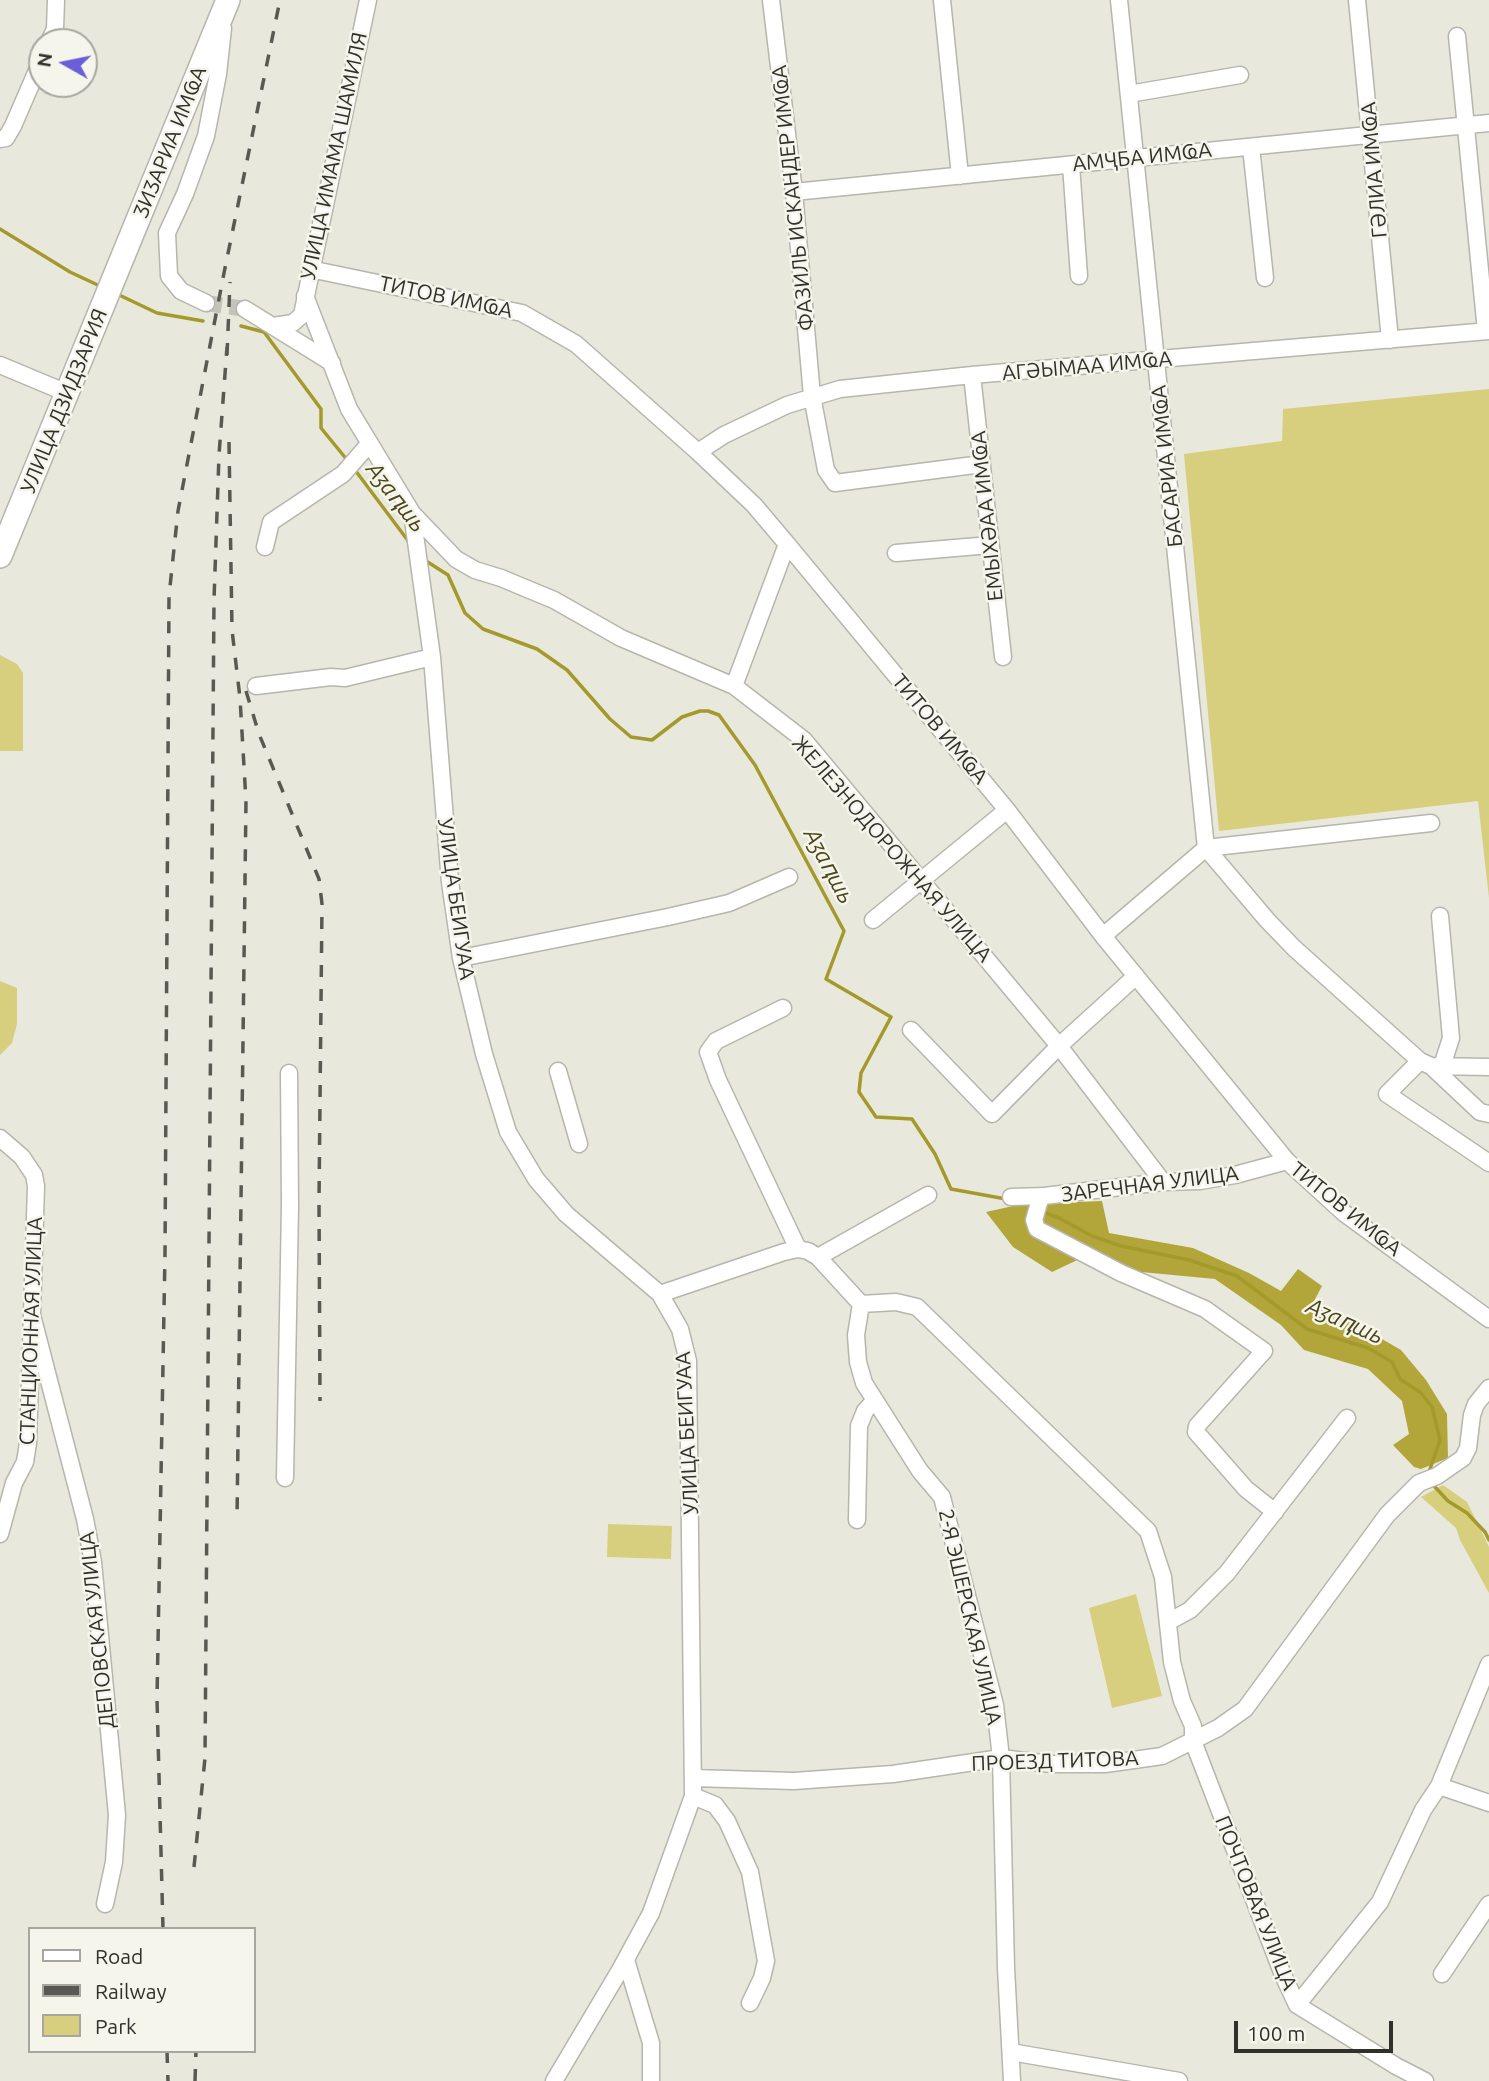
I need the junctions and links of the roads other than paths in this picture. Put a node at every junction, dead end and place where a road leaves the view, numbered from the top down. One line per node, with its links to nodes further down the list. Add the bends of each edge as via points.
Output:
1 (56, 0): 8 (street)
2 (368, 0): 24 (street, УЛИЦА ИМАМА ШАМИЛЯ)
3 (771, 0): 21 (street, ФАЗИЛЬ ИСКАНДЕР ИМҨА)
4 (942, 0): 20 (street)
5 (1119, 0): 12 (street, БАСАРИА ИМҨА)
6 (1361, 0): 15 (street, ГӘЛИА ИМҨА)
7 (226, 6): 22 (highway, ӠИӠАРИА ИМҨА); 23 (street, via 206,136)
8 (55, 28)
9 (1457, 36): 14 (street)
10 (1240, 75): 12 (street)
11 (28, 91): 16 (street, via 6,138)
12 (1129, 94): 18 (street, БАСАРИА ИМҨА)
13 (1489, 123): 14 (street, АМҶБА ИМҨА)
14 (1466, 125): 15 (street, АМҶБА ИМҨА); 32 (street)
15 (1370, 135): 17 (street, АМҶБА ИМҨА); 33 (street, ГӘЛИА ИМҨА)
16 (0, 139)
17 (1251, 146): 18 (street, АМҶБА ИМҨА); 26 (street)
18 (1136, 158): 19 (street, АМҶБА ИМҨА); 34 (street, БАСАРИА ИМҨА)
19 (1071, 164): 20 (street, АМҶБА ИМҨА); 25 (street)
20 (960, 176): 21 (street, АМҶБА ИМҨА)
21 (794, 192): 39 (street, ФАЗИЛЬ ИСКАНДЕР ИМҨА)
22 (137, 222): 23 (street); 27 (highway, ӠИӠАРИА ИМҨА)
23 (167, 233): 29 (street, via 169,276 181,291)
24 (310, 269): 28 (street, УЛИЦА ИМАМА ШАМИЛЯ); 41 (street, ТИТОВ ИМҨА, via 522,313 576,344)
25 (1079, 276)
26 (1265, 278)
27 (110, 291): 38 (highway, УЛИЦА ДЗИДЗАРИЯ)
28 (305, 296): 31 (street, via 302,316 293,323); 35 (street, УЛИЦА ИМАМА ШАМИЛЯ)
29 (206, 303)
30 (245, 309): 31 (street)
31 (273, 326): 35 (street)
32 (1488, 331): 33 (street, АГӘЫМАА ИМҨА)
33 (1390, 340): 34 (street, АГӘЫМАА ИМҨА)
34 (1156, 360): 37 (street, АГӘЫМАА ИМҨА); 56 (street, БАСАРИА ИМҨА)
35 (332, 363): 40 (street, УЛИЦА ИМАМА ШАМИЛЯ)
36 (0, 365): 38 (street)
37 (972, 375): 39 (street, АГӘЫМАА ИМҨА); 42 (street, ЕМЫХӘАА ИМҨА)
38 (67, 393): 48 (highway, УЛИЦА ДЗИДЗАРИЯ)
39 (812, 396): 41 (street, АГӘЫМАА ИМҨА, via 724,435); 42 (street, ФАЗИЛЬ ИСКАНДЕР ИМҨА, via 826,470 835,483)
40 (366, 449): 43 (street, УЛИЦА ИМАМА ШАМИЛЯ); 46 (street, via 343,474 271,522)
41 (698, 452): 44 (street, ТИТОВ ИМҨА)
42 (982, 464): 45 (street, ЕМЫХӘАА ИМҨА)
43 (412, 513): 49 (street, УЛИЦА ИМАМА ШАМИЛЯ); 53 (street, ЖЕЛЕЗНОДОРОЖНАЯ УЛИЦА, via 465,565 554,600 598,627)
44 (787, 544): 53 (street); 54 (street, ТИТОВ ИМҨА)
45 (990, 545): 47 (street); 51 (street, ЕМЫХӘАА ИМҨА)
46 (265, 547)
47 (896, 553)
48 (0, 556)
49 (421, 577): 50 (street, УЛИЦА БЕИГУАА)
50 (432, 657): 52 (street, via 345,678); 62 (street, УЛИЦА БЕИГУАА, via 450,881)
51 (1003, 657)
52 (256, 686)
53 (734, 686): 58 (street, ЖЕЛЕЗНОДОРОЖНАЯ УЛИЦА, via 804,740)
54 (1007, 810): 58 (street); 61 (street, ТИТОВ ИМҨА)
55 (1431, 823): 56 (street)
56 (1206, 848): 61 (street); 67 (street, via 1294,948)
57 (789, 877): 62 (street, via 729,903)
58 (921, 879): 60 (street); 66 (street, ЖЕЛЕЗНОДОРОЖНАЯ УЛИЦА)
59 (1440, 916): 67 (street, via 1451,1038)
60 (873, 920)
61 (1103, 936): 63 (street, ТИТОВ ИМҨА)
62 (461, 958): 82 (street, УЛИЦА БЕИГУАА, via 508,1132 536,1179 566,1214)
63 (1136, 976): 66 (street); 74 (street, ТИТОВ ИМҨА)
64 (783, 1007): 80 (street, via 716,1041 708,1052)
65 (911, 1030): 66 (street, via 992,1114)
66 (1059, 1046): 76 (street, ЖЕЛЕЗНОДОРОЖНАЯ УЛИЦА)
67 (1431, 1064): 68 (street); 71 (street, via 1480,1112); 75 (street, via 1387,1094)
68 (1489, 1067)
69 (558, 1070): 73 (street)
70 (289, 1073): 89 (street)
71 (1489, 1114)
72 (0, 1138): 84 (street, СТАНЦИОННАЯ УЛИЦА, via 34,1175)
73 (579, 1144)
74 (1287, 1161): 76 (street, ЗАРЕЧНАЯ УЛИЦА, via 1200,1181); 85 (street, ТИТОВ ИМҨА, via 1344,1213)
75 (1489, 1163)
76 (1163, 1182): 79 (street, ЗАРЕЧНАЯ УЛИЦА)
77 (928, 1195): 81 (street)
78 (1011, 1197): 79 (street, ЗАРЕЧНАЯ УЛИЦА)
79 (1039, 1205): 92 (street, via 1034,1220 1037,1229 1121,1273 1205,1309 1264,1351 1196,1432 1246,1489)
80 (798, 1249): 81 (street); 82 (street)
81 (818, 1257): 83 (street)
82 (660, 1294): 99 (street, УЛИЦА БЕИГУАА, via 680,1329 688,1362)
83 (861, 1304): 87 (street, 2-Я ЭШЕРСКАЯ УЛИЦА, via 858,1362); 95 (street, ПОЧТОВАЯ УЛИЦА, via 896,1302 917,1307 1148,1531 1163,1577)
84 (33, 1319): 90 (street, СТАНЦИОННАЯ УЛИЦА, via 28,1443); 103 (street, ДЕПОВСКАЯ УЛИЦА, via 93,1562 117,1815)
85 (1489, 1319)
86 (1489, 1388): 97 (street, ПРОЕЗД ТИТОВА, via 1476,1404 1463,1458 1419,1483 1387,1515 1245,1709)
87 (874, 1401): 93 (street, via 859,1426); 98 (street, 2-Я ЭШЕРСКАЯ УЛИЦА, via 942,1497 995,1705)
88 (1347, 1418): 92 (street)
89 (285, 1479)
90 (14, 1483): 91 (street); 94 (street, СТАНЦИОННАЯ УЛИЦА)
91 (0, 1492)
92 (1275, 1512): 95 (street, via 1227,1573 1190,1610)
93 (857, 1520)
94 (0, 1534)
95 (1168, 1622): 97 (street, ПОЧТОВАЯ УЛИЦА, via 1171,1662 1193,1726)
96 (1489, 1664): 100 (street)
97 (1193, 1741): 98 (street, ПРОЕЗД ТИТОВА, via 1162,1756 1105,1764); 108 (street, ПОЧТОВАЯ УЛИЦА)
98 (1001, 1758): 99 (street, ПРОЕЗД ТИТОВА, via 853,1778); 109 (street, 2-Я ЭШЕРСКАЯ УЛИЦА)
99 (693, 1778): 101 (street, УЛИЦА БЕИГУАА)
100 (1439, 1786): 102 (street); 108 (street, via 1380,1902)
101 (694, 1796): 105 (street, УЛИЦА БЕИГУАА, via 651,1913); 107 (street, via 715,1805 727,1821 750,1872 766,1961)
102 (1489, 1803)
103 (105, 1904)
104 (1489, 1904): 106 (street)
105 (626, 1960): 110 (street, УЛИЦА БЕИГУАА); 111 (street, via 651,2043)
106 (1442, 1975)
107 (750, 2003)
108 (1297, 2005): 114 (street, ПОЧТОВАЯ УЛИЦА)
109 (1011, 2052): 112 (street, 2-Я ЭШЕРСКАЯ УЛИЦА); 113 (street)
110 (554, 2081)
111 (651, 2081)
112 (1012, 2081)
113 (1179, 2081)
114 (1425, 2081)

